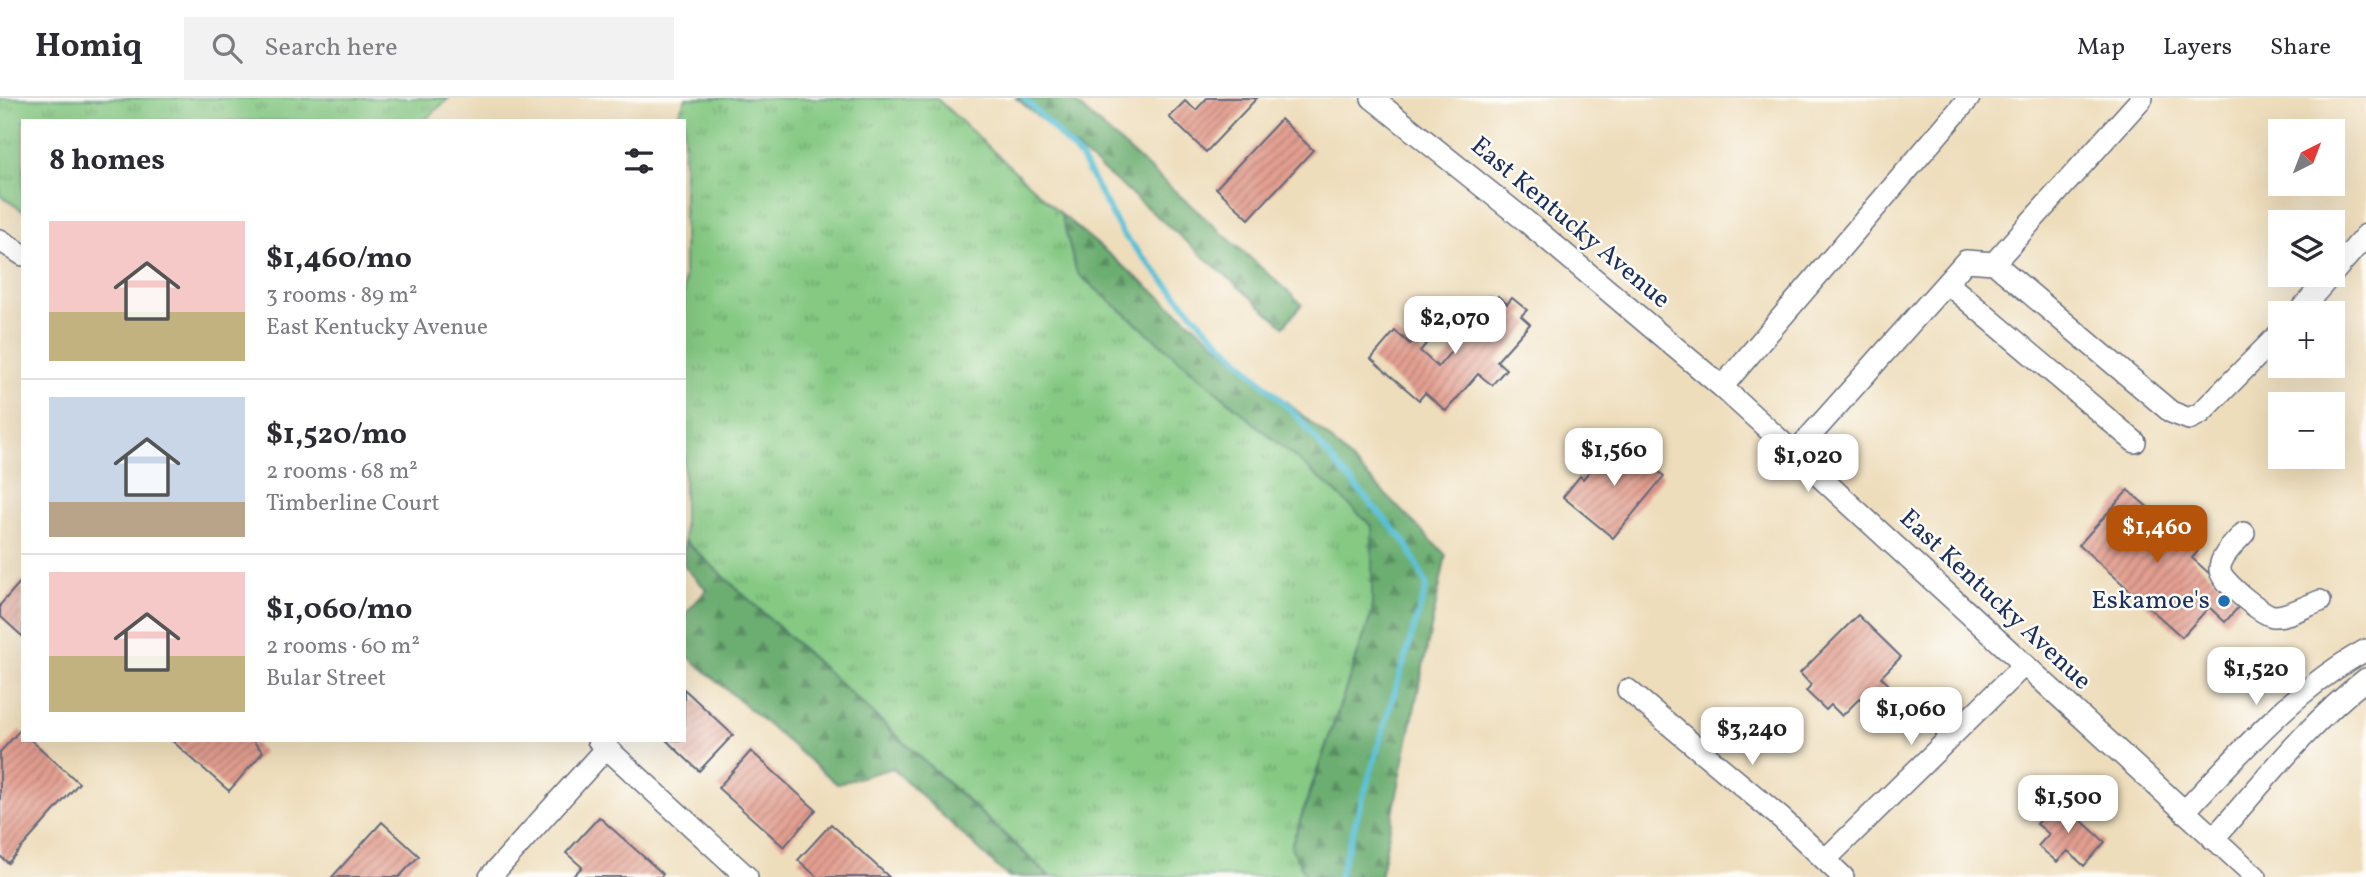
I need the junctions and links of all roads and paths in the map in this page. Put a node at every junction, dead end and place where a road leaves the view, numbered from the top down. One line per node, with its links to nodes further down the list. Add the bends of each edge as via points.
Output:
1 (1371, 98): 13 (street, East Kentucky Avenue)
2 (1969, 98): 13 (street)
3 (2142, 98): 8 (street)
4 (2366, 235): 7 (street)
5 (0, 240): 6 (street)
6 (21, 254)
7 (2345, 259)
8 (1994, 263): 9 (street, via 1966,261); 12 (street, via 2171,412 2189,419 2201,413)
9 (1947, 283): 14 (street); 15 (street)
10 (2321, 287): 11 (street)
11 (2308, 301)
12 (2268, 345)
13 (1722, 387): 15 (street, East Kentucky Avenue)
14 (2135, 442)
15 (1794, 454): 19 (street, East Kentucky Avenue)
16 (2244, 533): 17 (street, via 2220,566 2220,573 2231,585 2269,615)
17 (2319, 601)
18 (2366, 650): 23 (street, via 2271,722)
19 (2024, 666): 23 (street, East Kentucky Avenue); 25 (street)
20 (2366, 679): 24 (street, via 2320,719)
21 (1628, 690): 25 (street)
22 (602, 744): 26 (street); 27 (street)
23 (2184, 813): 24 (street, East Kentucky Avenue)
24 (2213, 839): 29 (street, East Kentucky Avenue)
25 (1826, 859): 28 (street)
26 (490, 877)
27 (747, 877)
28 (1843, 877)
29 (2256, 877)

